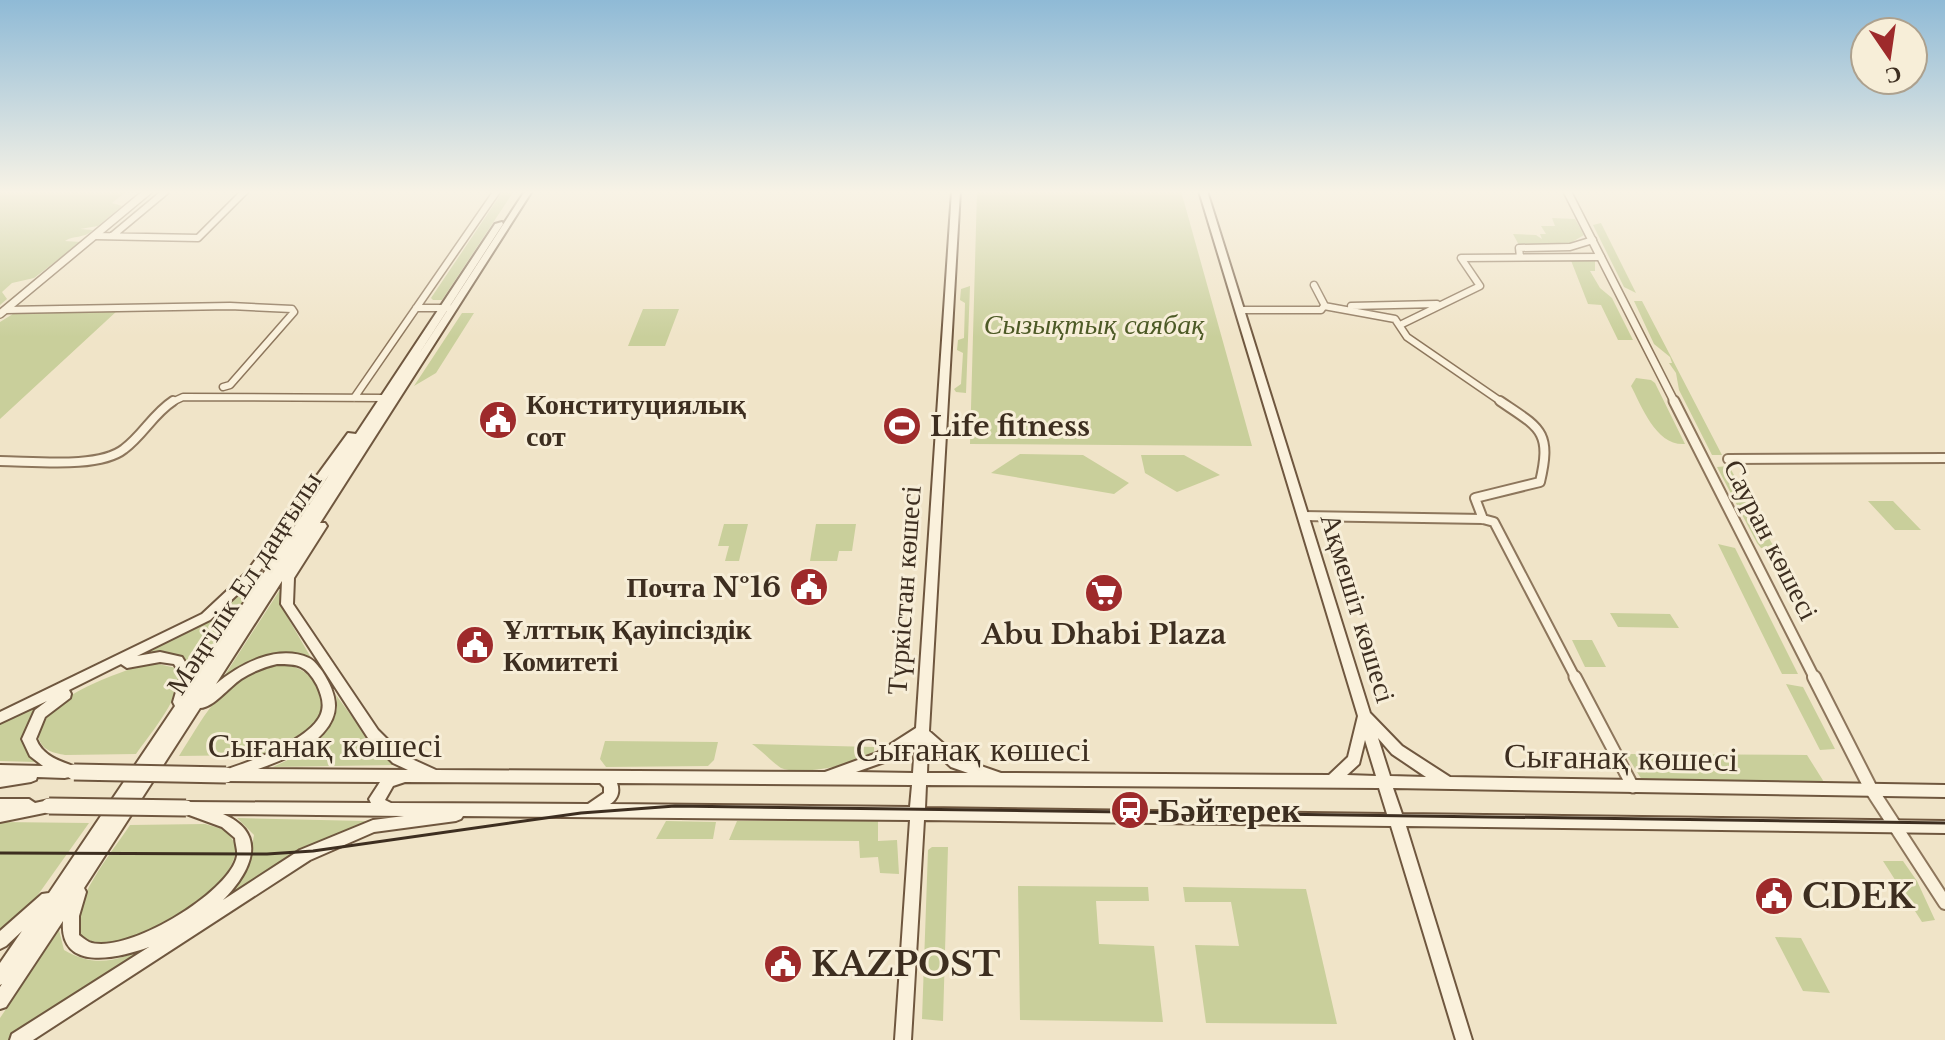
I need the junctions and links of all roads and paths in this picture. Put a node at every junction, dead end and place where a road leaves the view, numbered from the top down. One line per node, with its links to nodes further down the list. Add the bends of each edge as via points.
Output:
1 (91, 240): 16 (street)
2 (463, 240): 13 (street)
3 (490, 240): 14 (main road, Мәңгілік Ел даңғылы)
4 (495, 240): 14 (main road, Мәңгілік Ел даңғылы)
5 (953, 240): 30 (main road, Түркістан көшесі)
6 (1218, 240): 15 (main road, Ақмешіт көшесі)
7 (1593, 240): 8 (street, via 1570,247 1519,248); 9 (street, Сауран көшесі)
8 (1520, 257): 9 (street); 11 (street, via 1461,258 1480,286)
9 (1601, 257): 46 (street, Сауран көшесі)
10 (1314, 285): 12 (street)
11 (1438, 304): 12 (street); 17 (street)
12 (1324, 306): 15 (street); 17 (street, via 1382,314)
13 (416, 308): 14 (street); 19 (street)
14 (448, 308): 20 (main road, Мәңгілік Ел даңғылы); 21 (main road, Мәңгілік Ел даңғылы)
15 (1239, 310): 25 (main road, Ақмешіт көшесі)
16 (2, 312): 18 (street, via 292,309)
17 (1400, 325): 26 (street, via 1407,337 1544,435 1540,482 1475,498)
18 (223, 387)
19 (354, 398): 20 (street); 24 (street, via 183,397 169,400 125,450 111,456)
20 (384, 398): 21 (main road, Мәңгілік Ел даңғылы)
21 (376, 419): 28 (main road, via 349,438 250,576 206,617); 29 (main road, Мәңгілік Ел даңғылы); 36 (main road, via 377,437 288,578 287,604 379,741 398,759)
22 (1945, 458): 23 (street)
23 (1728, 459)
24 (0, 461)
25 (1303, 516): 26 (street); 27 (main road, Ақмешіт көшесі)
26 (1483, 519): 45 (street, via 1497,526)
27 (1364, 713): 42 (main road, via 1354,760); 43 (main road, Ақмешіт көшесі); 44 (main road, via 1397,750)
28 (0, 718)
29 (179, 721): 33 (main road, via 184,665 170,657 127,663 70,691 40,714 29,739 34,752); 34 (main road, via 246,669 280,659 310,665 329,697 320,728 290,750); 59 (main road, Мәңгілік Ел даңғылы)
30 (921, 732): 38 (main road, via 882,757); 39 (main road, Түркістан көшесі); 40 (main road, via 956,763)
31 (0, 771): 32 (main road, Сығанақ көшесі)
32 (47, 772): 33 (main road, Сығанақ көшесі); 41 (main road)
33 (74, 772): 34 (main road, Сығанақ көшесі, bridge)
34 (226, 775): 35 (main road, Сығанақ көшесі)
35 (404, 776): 36 (main road, Сығанақ көшесі); 51 (main road, via 388,782 376,799)
36 (435, 776): 37 (main road, Сығанақ көшесі)
37 (602, 777): 38 (main road, Сығанақ көшесі); 53 (main road, via 613,789 610,797)
38 (824, 778): 39 (main road, Сығанақ көшесі)
39 (918, 780): 40 (main road, Сығанақ көшесі); 54 (main road, Түркістан көшесі)
40 (1008, 780): 42 (main road, Сығанақ көшесі)
41 (0, 781)
42 (1332, 781): 43 (main road, Сығанақ көшесі)
43 (1386, 783): 44 (main road, Сығанақ көшесі); 56 (main road, Ақмешіт көшесі)
44 (1449, 784): 45 (main road, Сығанақ көшесі)
45 (1633, 788): 46 (main road, Сығанақ көшесі)
46 (1871, 789): 47 (main road, Сығанақ көшесі); 57 (street, Сауран көшесі)
47 (1945, 791)
48 (0, 805): 49 (main road)
49 (49, 806): 50 (main road, bridge); 55 (main road)
50 (186, 808): 51 (main road); 59 (main road, via 231,825 246,846 233,882 207,905 142,942 91,952 77,945 70,930)
51 (389, 809): 52 (main road)
52 (501, 809): 53 (main road); 64 (main road, via 373,826 305,855)
53 (585, 810): 54 (main road)
54 (916, 815): 56 (main road); 65 (main road, Түркістан көшесі)
55 (0, 816)
56 (1397, 821): 57 (main road); 66 (main road, Ақмешіт көшесі)
57 (1893, 826): 58 (main road); 60 (street, Сауран көшесі)
58 (1945, 827)
59 (73, 882): 61 (main road); 62 (main road, Мәңгілік Ел даңғылы); 63 (main road, Мәңгілік Ел даңғылы)
60 (1945, 903)
61 (0, 941)
62 (0, 977)
63 (0, 1001)
64 (18, 1040)
65 (903, 1040)
66 (1464, 1040)

